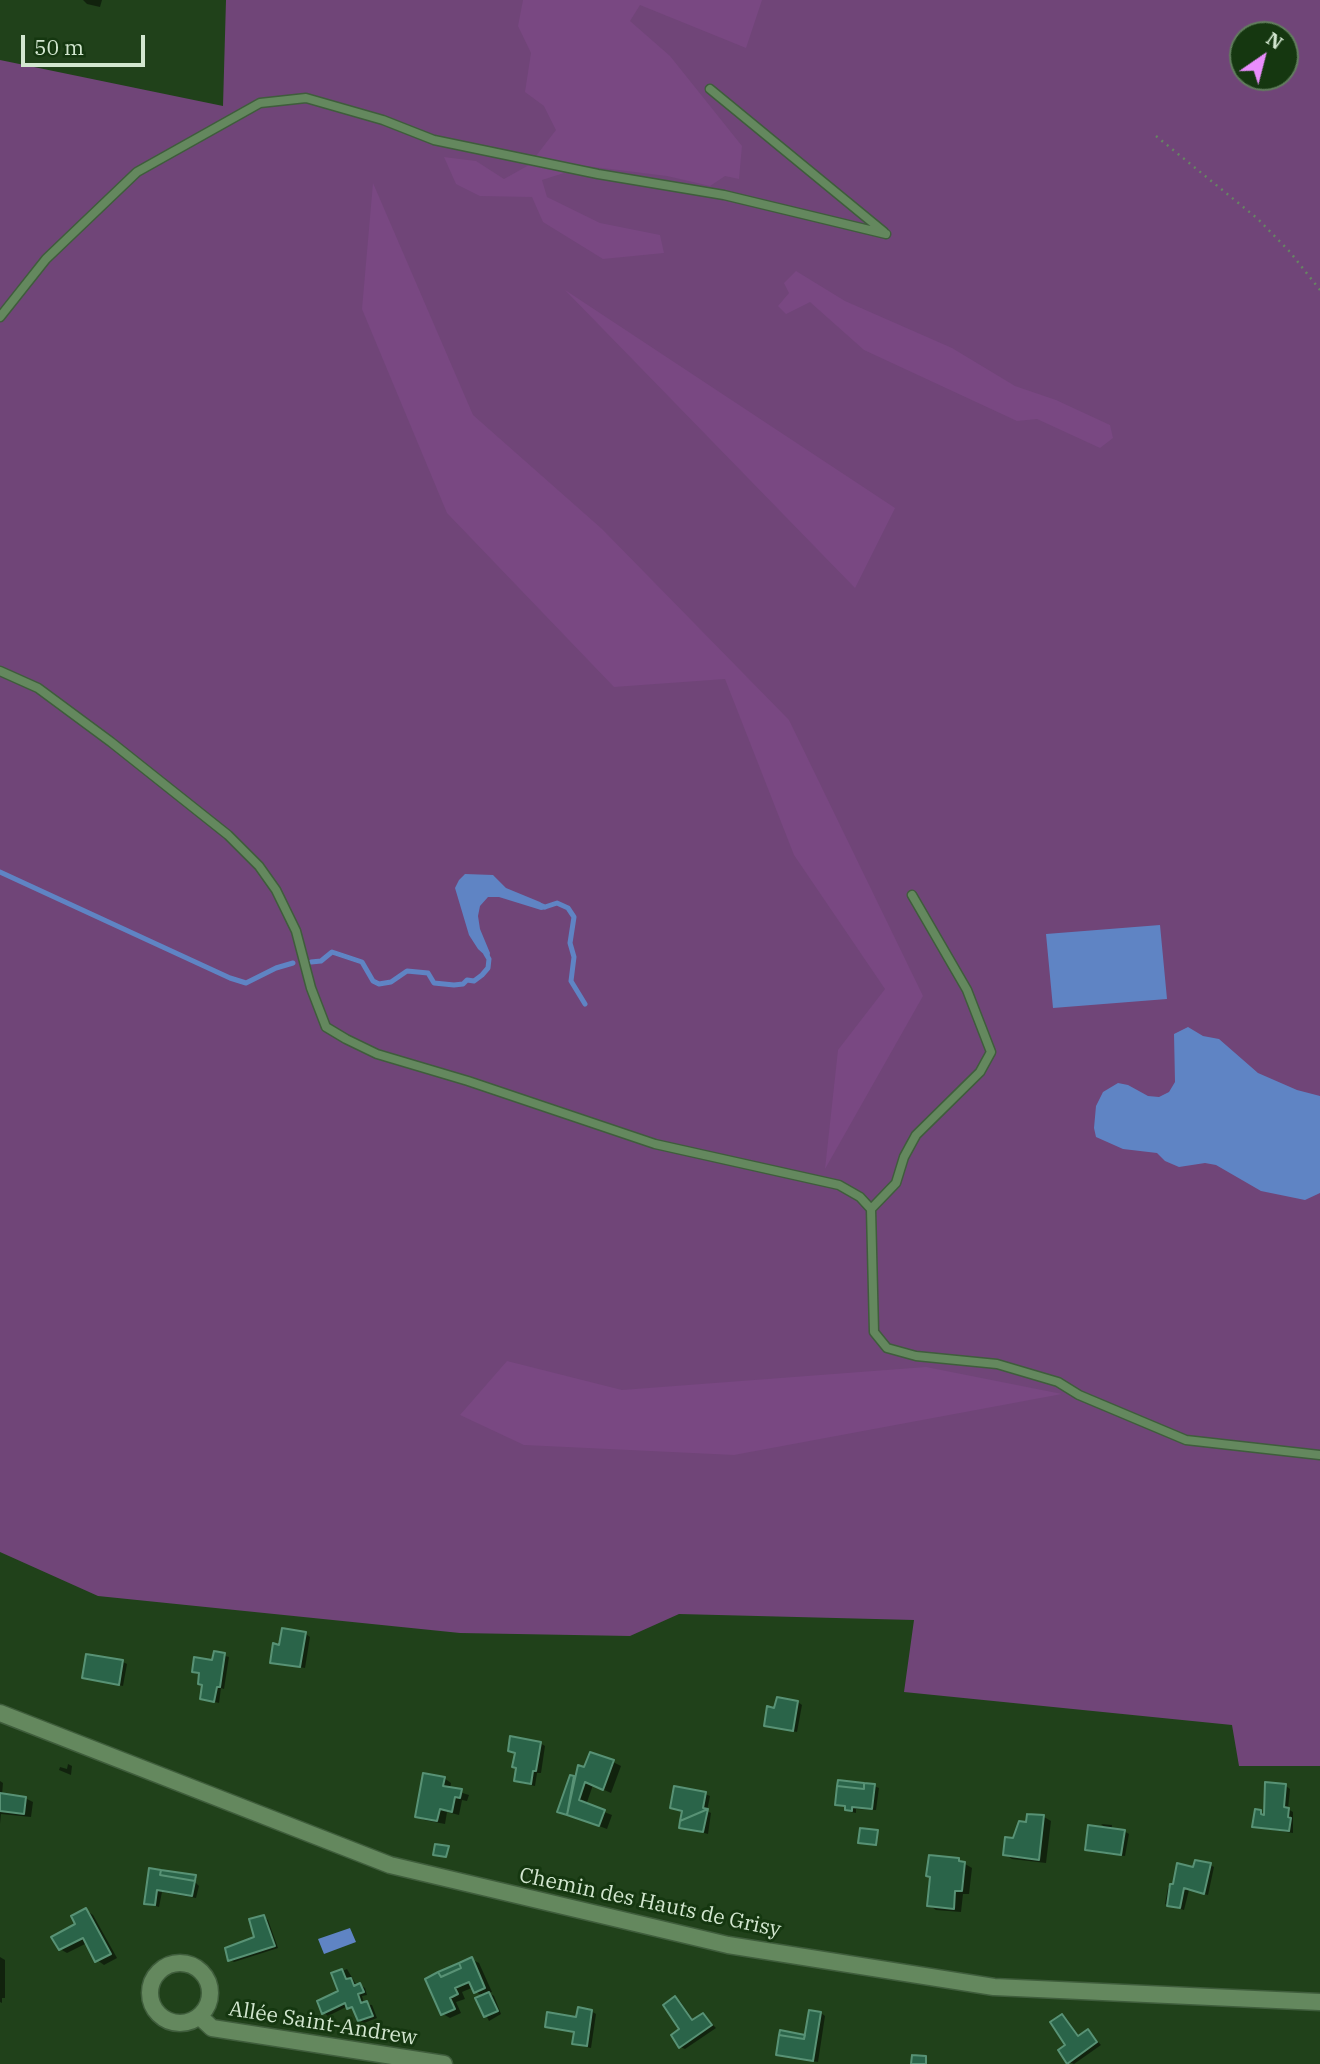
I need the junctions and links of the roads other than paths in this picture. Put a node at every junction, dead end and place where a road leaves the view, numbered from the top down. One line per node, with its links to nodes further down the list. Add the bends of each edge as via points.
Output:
1 (710, 89): 2 (lane, via 886,234 724,195 434,140 306,98 260,103 136,172 46,258)
2 (0, 317)
3 (0, 671): 5 (lane, via 38,688 111,742 228,835 259,866 296,931 326,1027 377,1054 655,1144 839,1185)
4 (912, 895): 5 (lane, via 967,990 991,1052 980,1072 916,1135 896,1184)
5 (871, 1209): 6 (lane, via 874,1332 887,1348 916,1356 997,1364 1058,1382 1186,1440)
6 (1320, 1455)
7 (0, 1713): 8 (street, Chemin des Hauts de Grisy, via 390,1865 728,1945 994,1987)
8 (1320, 2001)
9 (199, 2017): 10 (street, Allée Saint-Andrew, via 212,2028)
10 (444, 2064)

